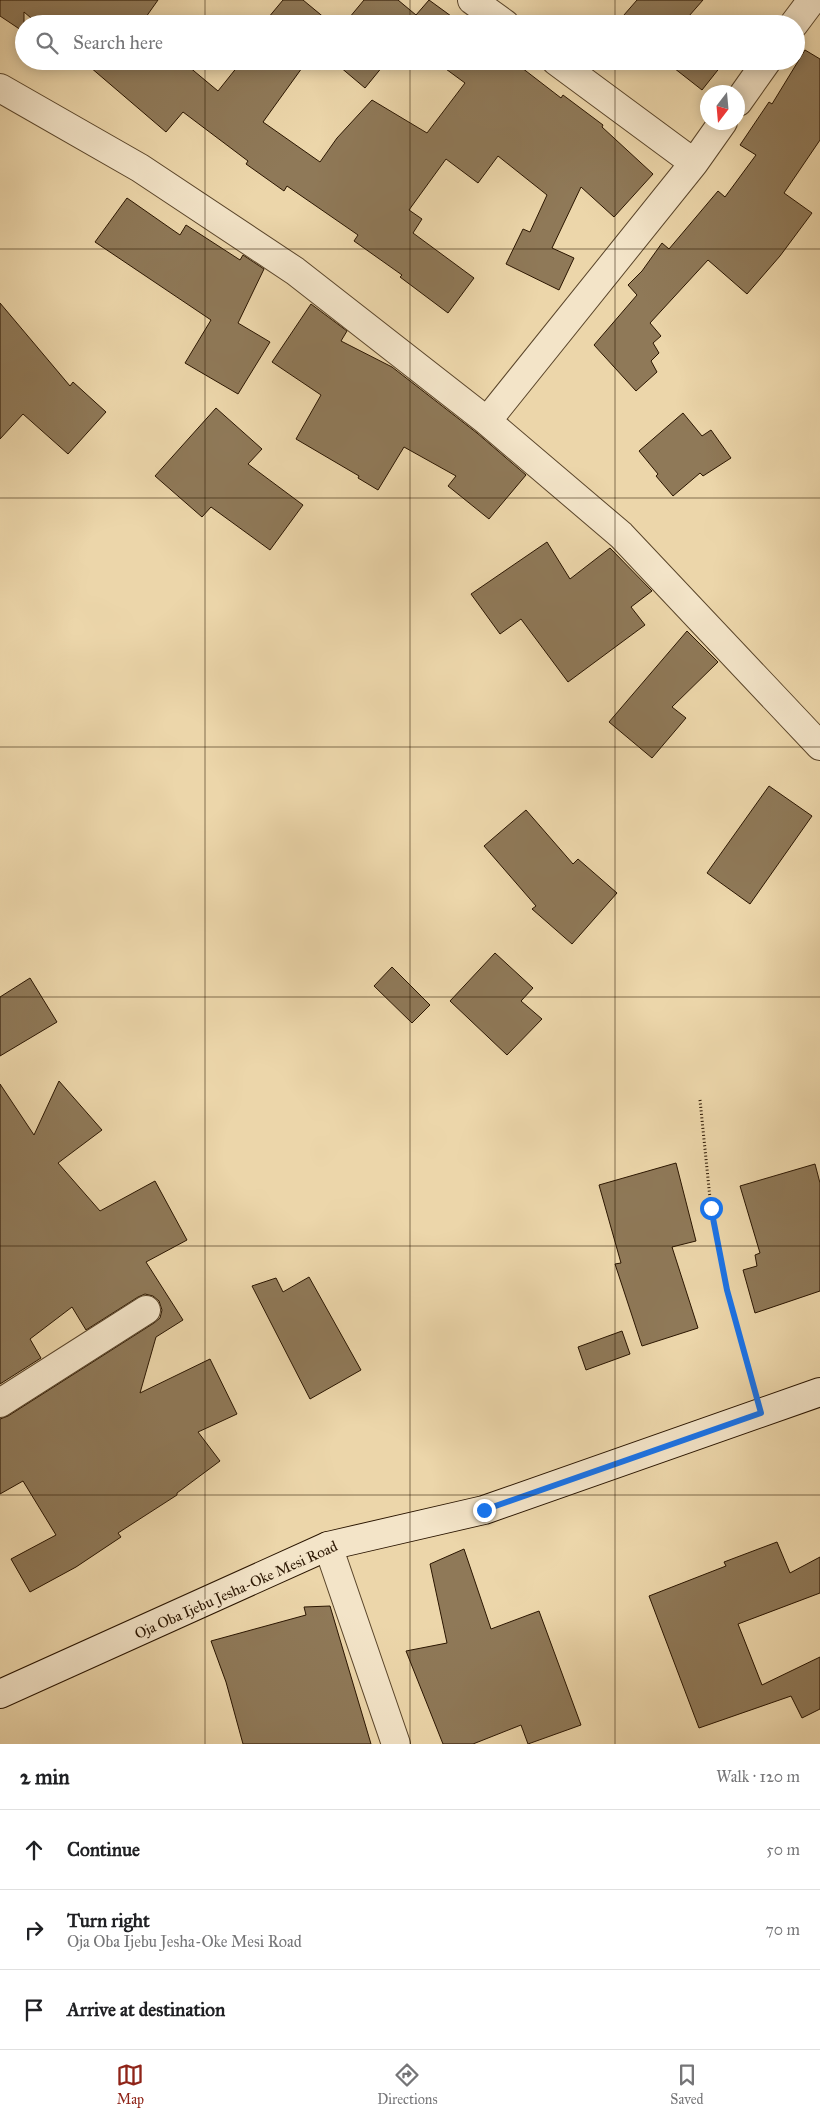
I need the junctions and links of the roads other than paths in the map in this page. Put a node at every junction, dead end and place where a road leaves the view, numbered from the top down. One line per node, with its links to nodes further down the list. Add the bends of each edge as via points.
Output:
1 (472, 0): 3 (street)
2 (812, 0): 4 (street)
3 (493, 15)
4 (801, 15)
5 (568, 70): 10 (street)
6 (761, 70): 8 (street)
7 (0, 88): 11 (street, via 140,168 295,271)
8 (745, 92)
9 (717, 130): 10 (street)
10 (694, 162): 11 (street)
11 (487, 421): 12 (street, via 621,535)
12 (820, 746)
13 (146, 1310): 15 (street)
14 (820, 1392): 16 (street, Oja Oba Ijebu Jesha-Oke Mesi Road, via 484,1510)
15 (0, 1404)
16 (328, 1546): 17 (street, Oja Oba Ijebu Jesha-Oke Mesi Road); 18 (street)
17 (0, 1694)
18 (396, 1744)

